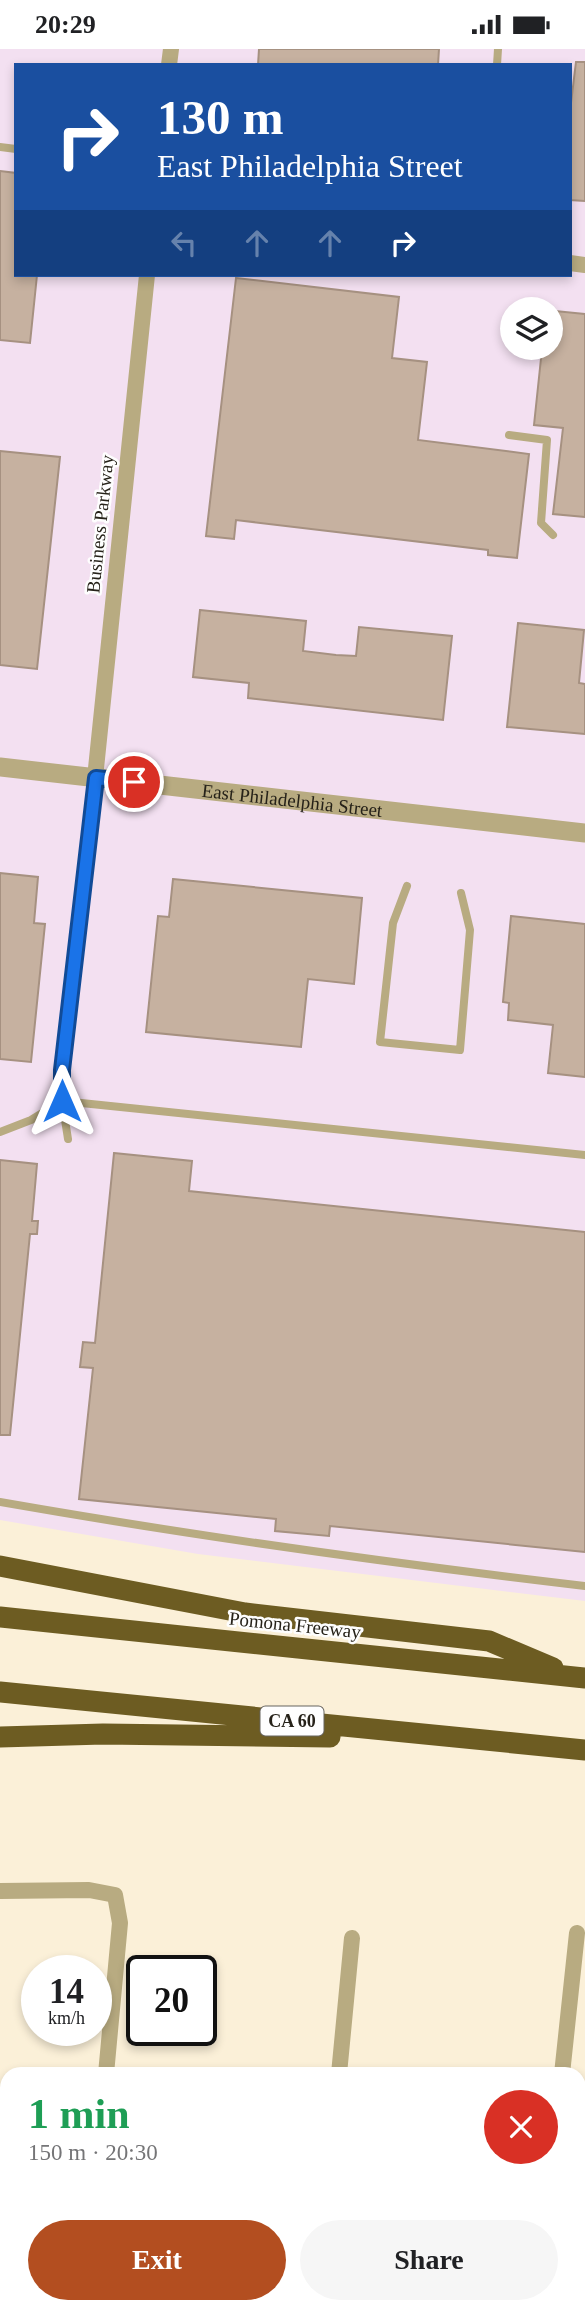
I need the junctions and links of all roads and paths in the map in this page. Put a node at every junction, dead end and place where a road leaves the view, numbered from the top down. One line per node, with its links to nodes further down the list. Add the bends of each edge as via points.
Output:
1 (147, 277): 5 (street, Business Parkway)
2 (509, 435): 3 (lane, via 547,440 541,523)
3 (553, 535)
4 (0, 767): 5 (street, East Philadelphia Street)
5 (96, 778): 6 (street, East Philadelphia Street); 9 (lane)
6 (585, 833)
7 (407, 886): 8 (lane, via 393,923 380,1042 460,1050 470,930)
8 (461, 893)
9 (62, 1101): 10 (lane); 11 (lane); 12 (lane)
10 (0, 1132)
11 (68, 1139)
12 (585, 1155)
13 (0, 1502): 15 (lane, via 401,1565)
14 (0, 1566): 17 (highway, via 245,1613 489,1641)
15 (585, 1586)
16 (0, 1617): 17 (highway, Pomona Freeway)
17 (580, 1677)
18 (0, 1692): 20 (highway, CA 60)
19 (0, 1737): 20 (highway)
20 (476, 1739): 21 (highway, CA 60)
21 (585, 1750)
22 (0, 1891): 25 (street, via 89,1890 115,1895 120,1923)
23 (577, 1933): 27 (street)
24 (352, 1938): 26 (street)
25 (107, 2067)
26 (340, 2067)
27 (563, 2067)

